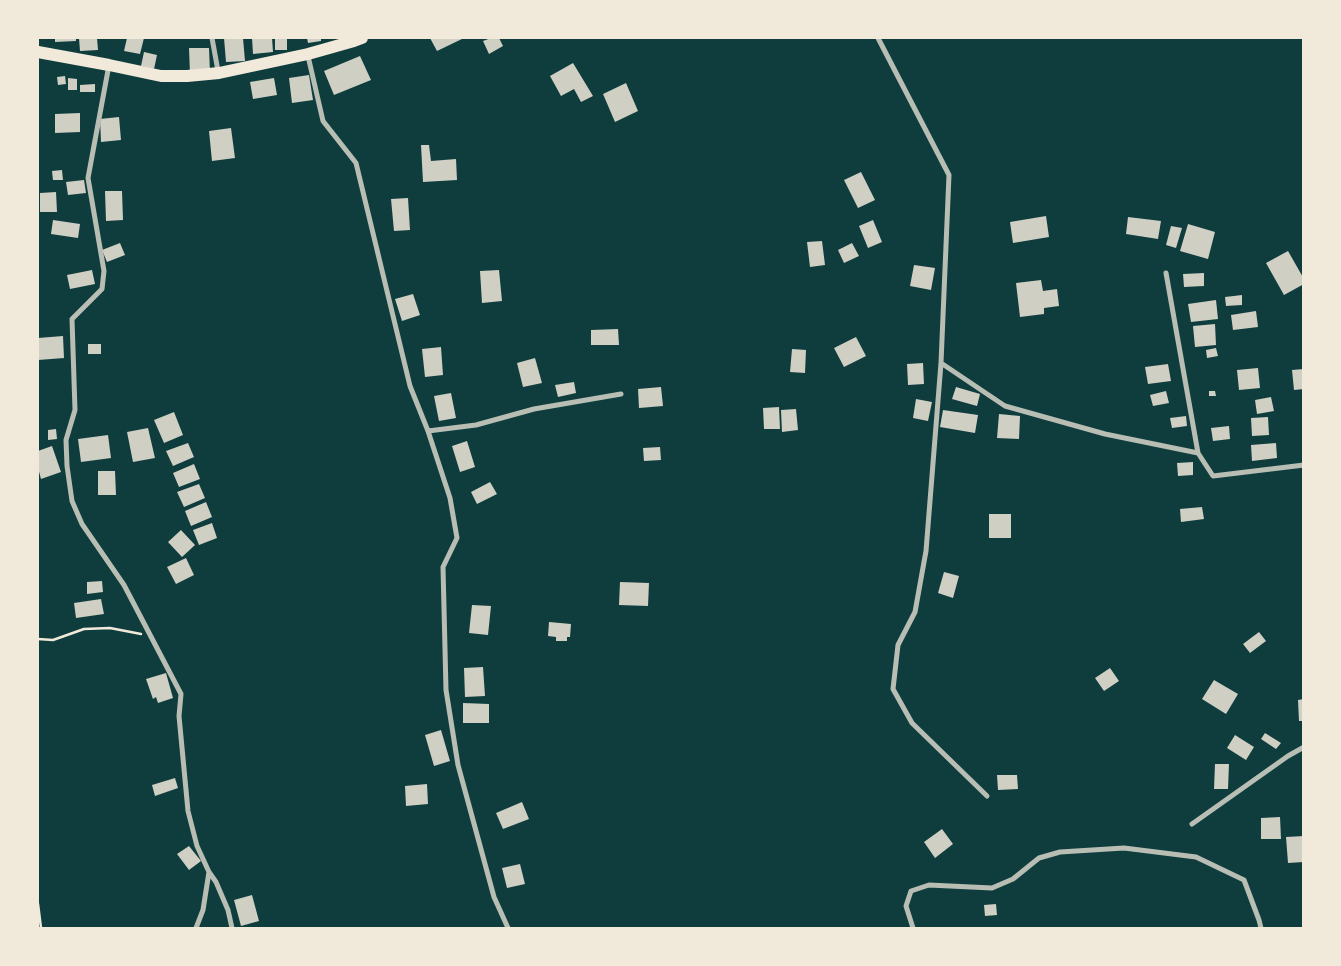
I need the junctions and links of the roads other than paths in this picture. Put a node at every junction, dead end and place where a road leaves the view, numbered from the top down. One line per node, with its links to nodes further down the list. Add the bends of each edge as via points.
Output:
1 (212, 38): 7 (street)
2 (362, 38): 5 (main road)
3 (878, 38): 9 (street, via 949,175)
4 (38, 52): 6 (main road)
5 (308, 54): 7 (main road); 11 (street, via 324,121 356,163 410,386)
6 (109, 65): 7 (main road, via 161,76); 17 (street, via 88,178 104,272 102,289 72,319 75,410 66,440 67,466 72,500 82,524 124,585 181,694 179,716 188,811 197,846)
7 (219, 74)
8 (1166, 273): 12 (street)
9 (941, 363): 12 (street, via 1005,406 1105,434); 15 (street, via 926,551 915,612 898,645 893,689 912,723)
10 (621, 394): 11 (street, via 534,409 476,425)
11 (428, 431): 20 (street, via 450,498 457,538 443,566 447,699 461,775 494,897)
12 (1198, 453): 13 (street, via 1214,476)
13 (1304, 465)
14 (1304, 747): 16 (street)
15 (987, 796)
16 (1192, 824)
17 (209, 872): 18 (street, via 203,910); 19 (street, via 228,910)
18 (196, 928)
19 (232, 928)
20 (508, 928)
21 (913, 928): 22 (street, via 906,906 911,891 929,885 992,888 1013,879 1039,858 1060,852 1124,848 1196,857 1244,880)
22 (1261, 928)

